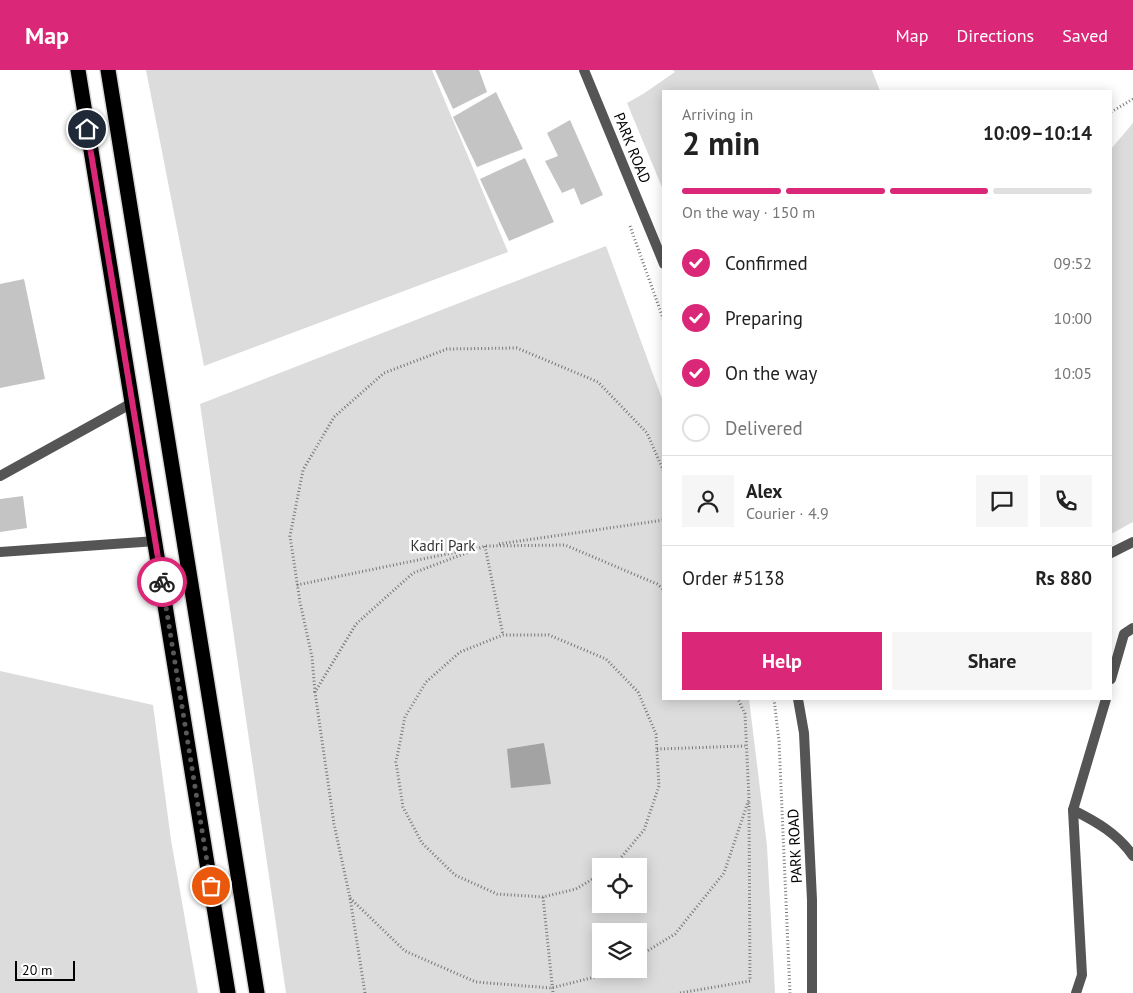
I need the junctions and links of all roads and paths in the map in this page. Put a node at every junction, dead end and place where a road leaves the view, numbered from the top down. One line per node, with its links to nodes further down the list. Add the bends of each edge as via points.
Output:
1 (78, 70): 9 (highway)
2 (108, 70): 42 (highway)
3 (584, 70): 7 (street, PARK ROAD)
4 (1133, 100): 5 (path)
5 (1112, 111)
6 (630, 224): 8 (path)
7 (662, 259)
8 (662, 315)
9 (132, 403): 11 (street); 13 (highway)
10 (662, 467): 18 (path, via 647,433 598,382 517,348 447,349 384,373 334,417 303,470 290,536)
11 (0, 476)
12 (662, 520): 15 (path)
13 (156, 541): 16 (street); 41 (highway)
14 (1133, 542): 17 (street)
15 (485, 546): 18 (path); 19 (path, via 566,545); 21 (path); 23 (path, via 413,574 356,624)
16 (0, 552)
17 (1112, 552)
18 (297, 585): 23 (path, via 312,657)
19 (662, 588)
20 (1133, 628): 22 (street, via 1124,634)
21 (503, 636): 29 (path, via 549,635 606,659 638,692 656,734); 35 (path, via 460,652 426,682 405,717 396,762 403,807 422,843 456,875 498,894)
22 (1112, 676)
23 (314, 692): 36 (path, via 334,824)
24 (738, 700): 28 (path, via 745,714)
25 (774, 700): 46 (path, via 779,741)
26 (798, 700): 47 (street, PARK ROAD, via 805,743 812,900)
27 (1106, 700): 31 (street)
28 (745, 746): 29 (path); 30 (path)
29 (657, 748): 33 (path, via 659,786 644,830)
30 (749, 799): 37 (path, via 724,874 676,934); 40 (path, via 750,981)
31 (1073, 810): 32 (street, via 1100,824); 48 (street, via 1082,975)
32 (1133, 856)
33 (621, 858)
34 (592, 879): 35 (path, via 576,889)
35 (543, 897): 39 (path)
36 (350, 898): 39 (path, via 405,951 476,982); 43 (path)
37 (647, 951)
38 (592, 978): 39 (path)
39 (551, 988): 44 (path)
40 (695, 992): 45 (path)
41 (228, 993)
42 (257, 993)
43 (366, 993)
44 (553, 993)
45 (680, 993)
46 (790, 993)
47 (812, 993)
48 (1076, 993)

